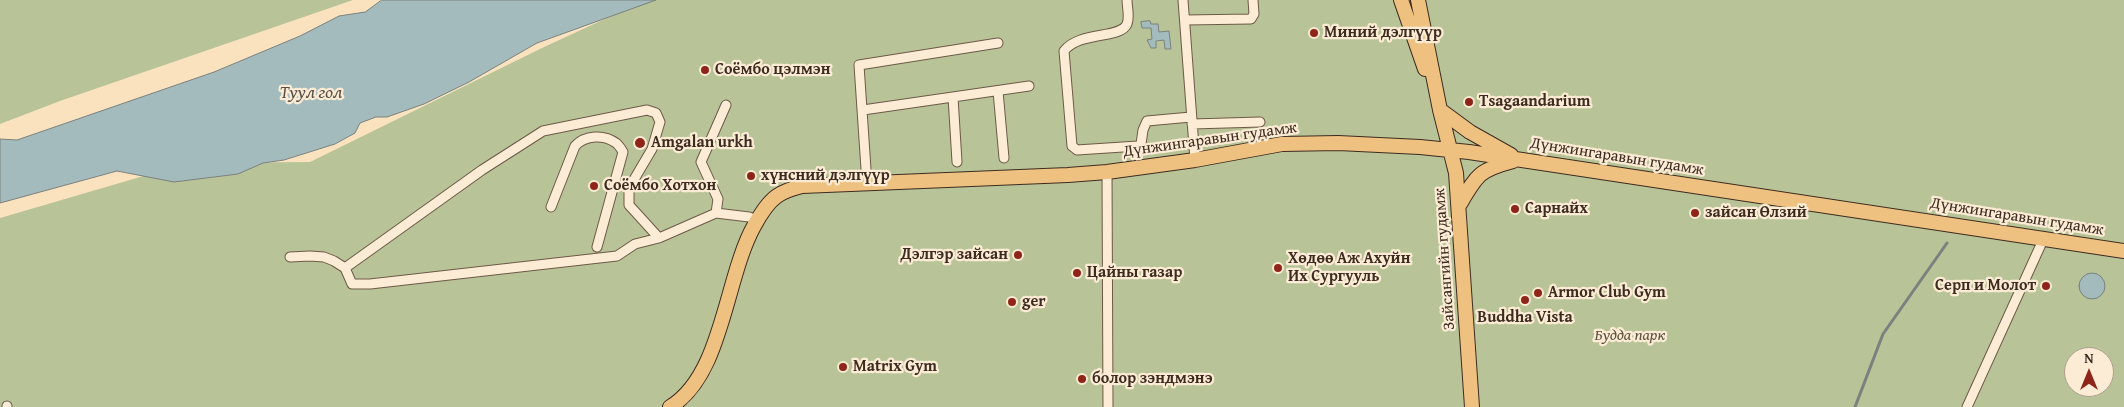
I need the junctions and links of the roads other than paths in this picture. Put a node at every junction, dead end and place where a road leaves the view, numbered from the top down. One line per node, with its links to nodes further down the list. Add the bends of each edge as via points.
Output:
1 (1127, 0): 14 (street, via 1128,20 1120,31 1078,40 1070,43 1064,51 1072,146 1077,150 1138,146 1146,121)
2 (1183, 0): 6 (street)
3 (1254, 0): 6 (street, via 1254,14 1250,19)
4 (1401, 0): 13 (main road, Зайсангийн гудамж)
5 (1418, 0): 13 (main road, Зайсангийн гудамж)
6 (1185, 20): 14 (street)
7 (998, 43): 12 (street, via 859,65)
8 (1029, 86): 9 (street)
9 (998, 91): 10 (street); 17 (street)
10 (953, 97): 12 (street); 20 (street)
11 (726, 105): 25 (street, via 701,162 718,199)
12 (863, 110): 22 (street)
13 (1440, 110): 16 (main road, Зайсангийн гудамж); 18 (main road, via 1470,132)
14 (1191, 120): 15 (street); 19 (street)
15 (1260, 122)
16 (1450, 150): 18 (main road, Дүнжингаравын гудамж); 19 (main road, Дүнжингаравын гудамж, via 1338,142 1282,144); 23 (main road, Зайсангийн гудамж)
17 (1004, 158)
18 (1518, 159): 23 (main road, via 1483,171); 28 (main road, Дүнжингаравын гудамж)
19 (1195, 160): 21 (main road, Дүнжингаравын гудамж)
20 (957, 162)
21 (1107, 172): 22 (main road, Дүнжингаравын гудамж); 34 (street)
22 (867, 184): 26 (main road, Дүнжингаравын гудамж, via 802,186 789,190 777,196)
23 (1460, 204): 35 (main road, Зайсангийн гудамж)
24 (551, 207): 29 (street, via 579,142 588,137 601,137 616,143 623,152)
25 (716, 213): 26 (street); 27 (street)
26 (757, 220): 33 (main road, Дүнжингаравын гудамж, via 740,256 711,354 688,393)
27 (659, 238): 32 (street, via 635,244 617,256 393,282 354,285); 32 (street, via 628,205 628,188 652,149 660,122 656,113 647,110 543,131 482,170)
28 (2043, 240): 30 (main road, Дүнжингаравын гудамж); 36 (street)
29 (597, 247)
30 (2124, 251)
31 (290, 257): 32 (street, via 324,257)
32 (345, 268)
33 (670, 407)
34 (1108, 407)
35 (1472, 407)
36 (1967, 407)

